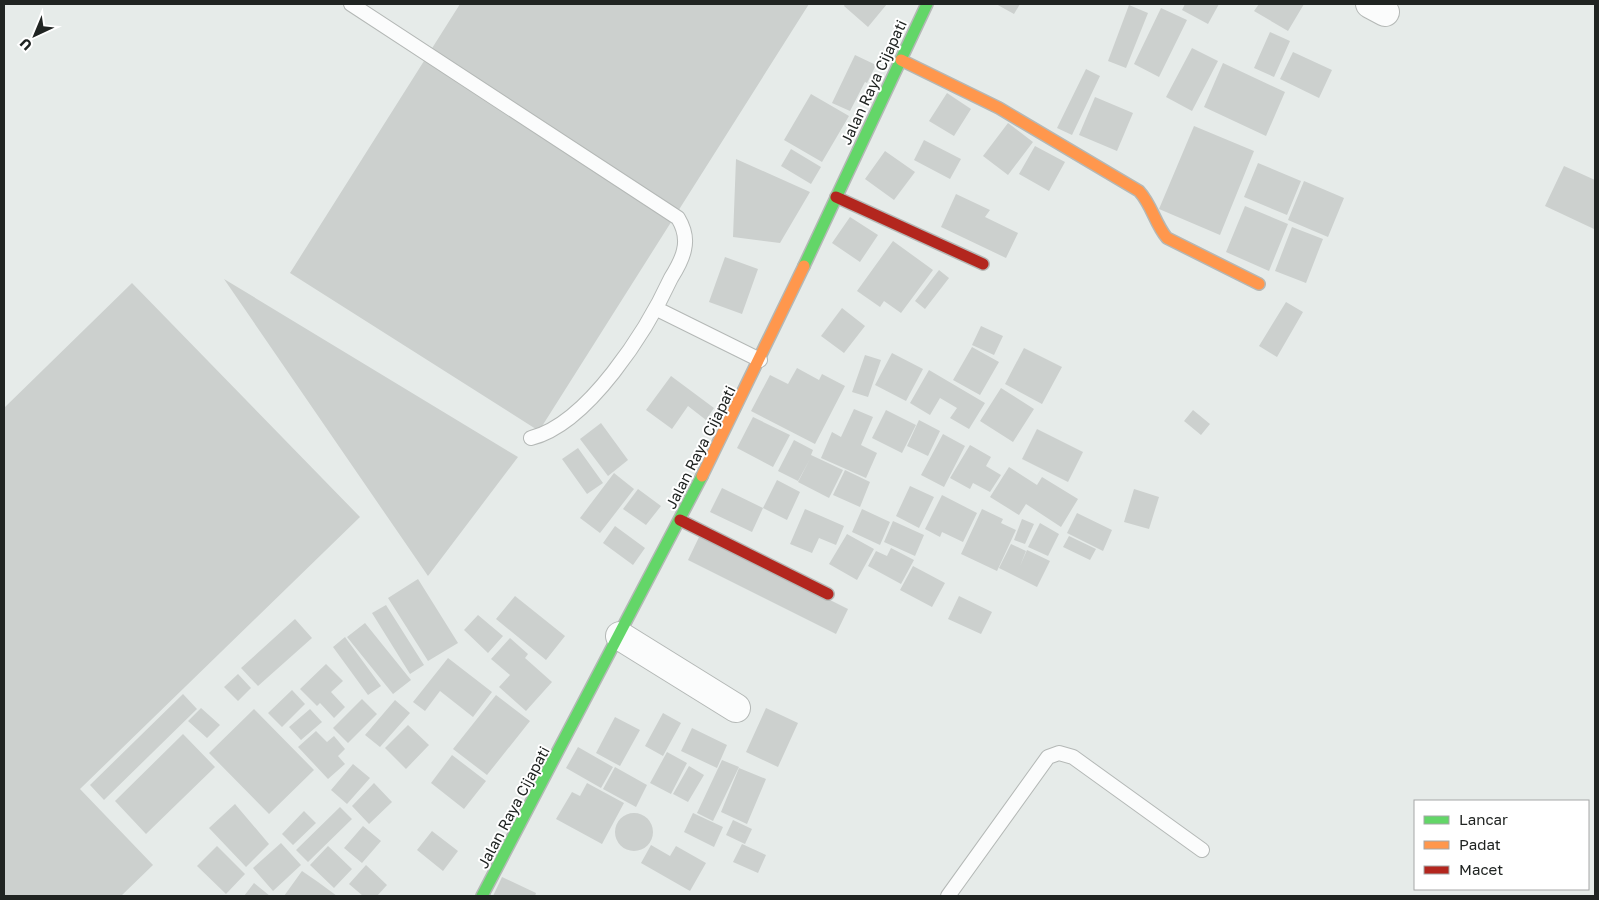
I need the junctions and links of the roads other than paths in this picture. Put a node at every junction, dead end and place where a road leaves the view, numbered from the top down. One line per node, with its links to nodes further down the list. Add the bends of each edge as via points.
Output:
1 (351, 4): 7 (lane, via 678,218 685,229 684,251)
2 (927, 4): 3 (main road, Jalan Raya Cijapati)
3 (901, 60): 4 (main road, Jalan Raya Cijapati); 6 (main road, via 998,108 1139,191 1150,203 1167,238)
4 (836, 197): 5 (main road); 8 (main road, Jalan Raya Cijapati)
5 (983, 264)
6 (1259, 284)
7 (657, 309): 8 (lane); 9 (lane, via 612,376 574,415 548,434)
8 (760, 360): 10 (main road, Jalan Raya Cijapati)
9 (531, 438)
10 (680, 520): 11 (main road); 12 (main road, Jalan Raya Cijapati)
11 (828, 594)
12 (620, 636): 13 (street); 15 (main road, Jalan Raya Cijapati)
13 (736, 708)
14 (1202, 850): 16 (lane, via 1073,757 1059,753 1048,757)
15 (482, 896)
16 (948, 896)

